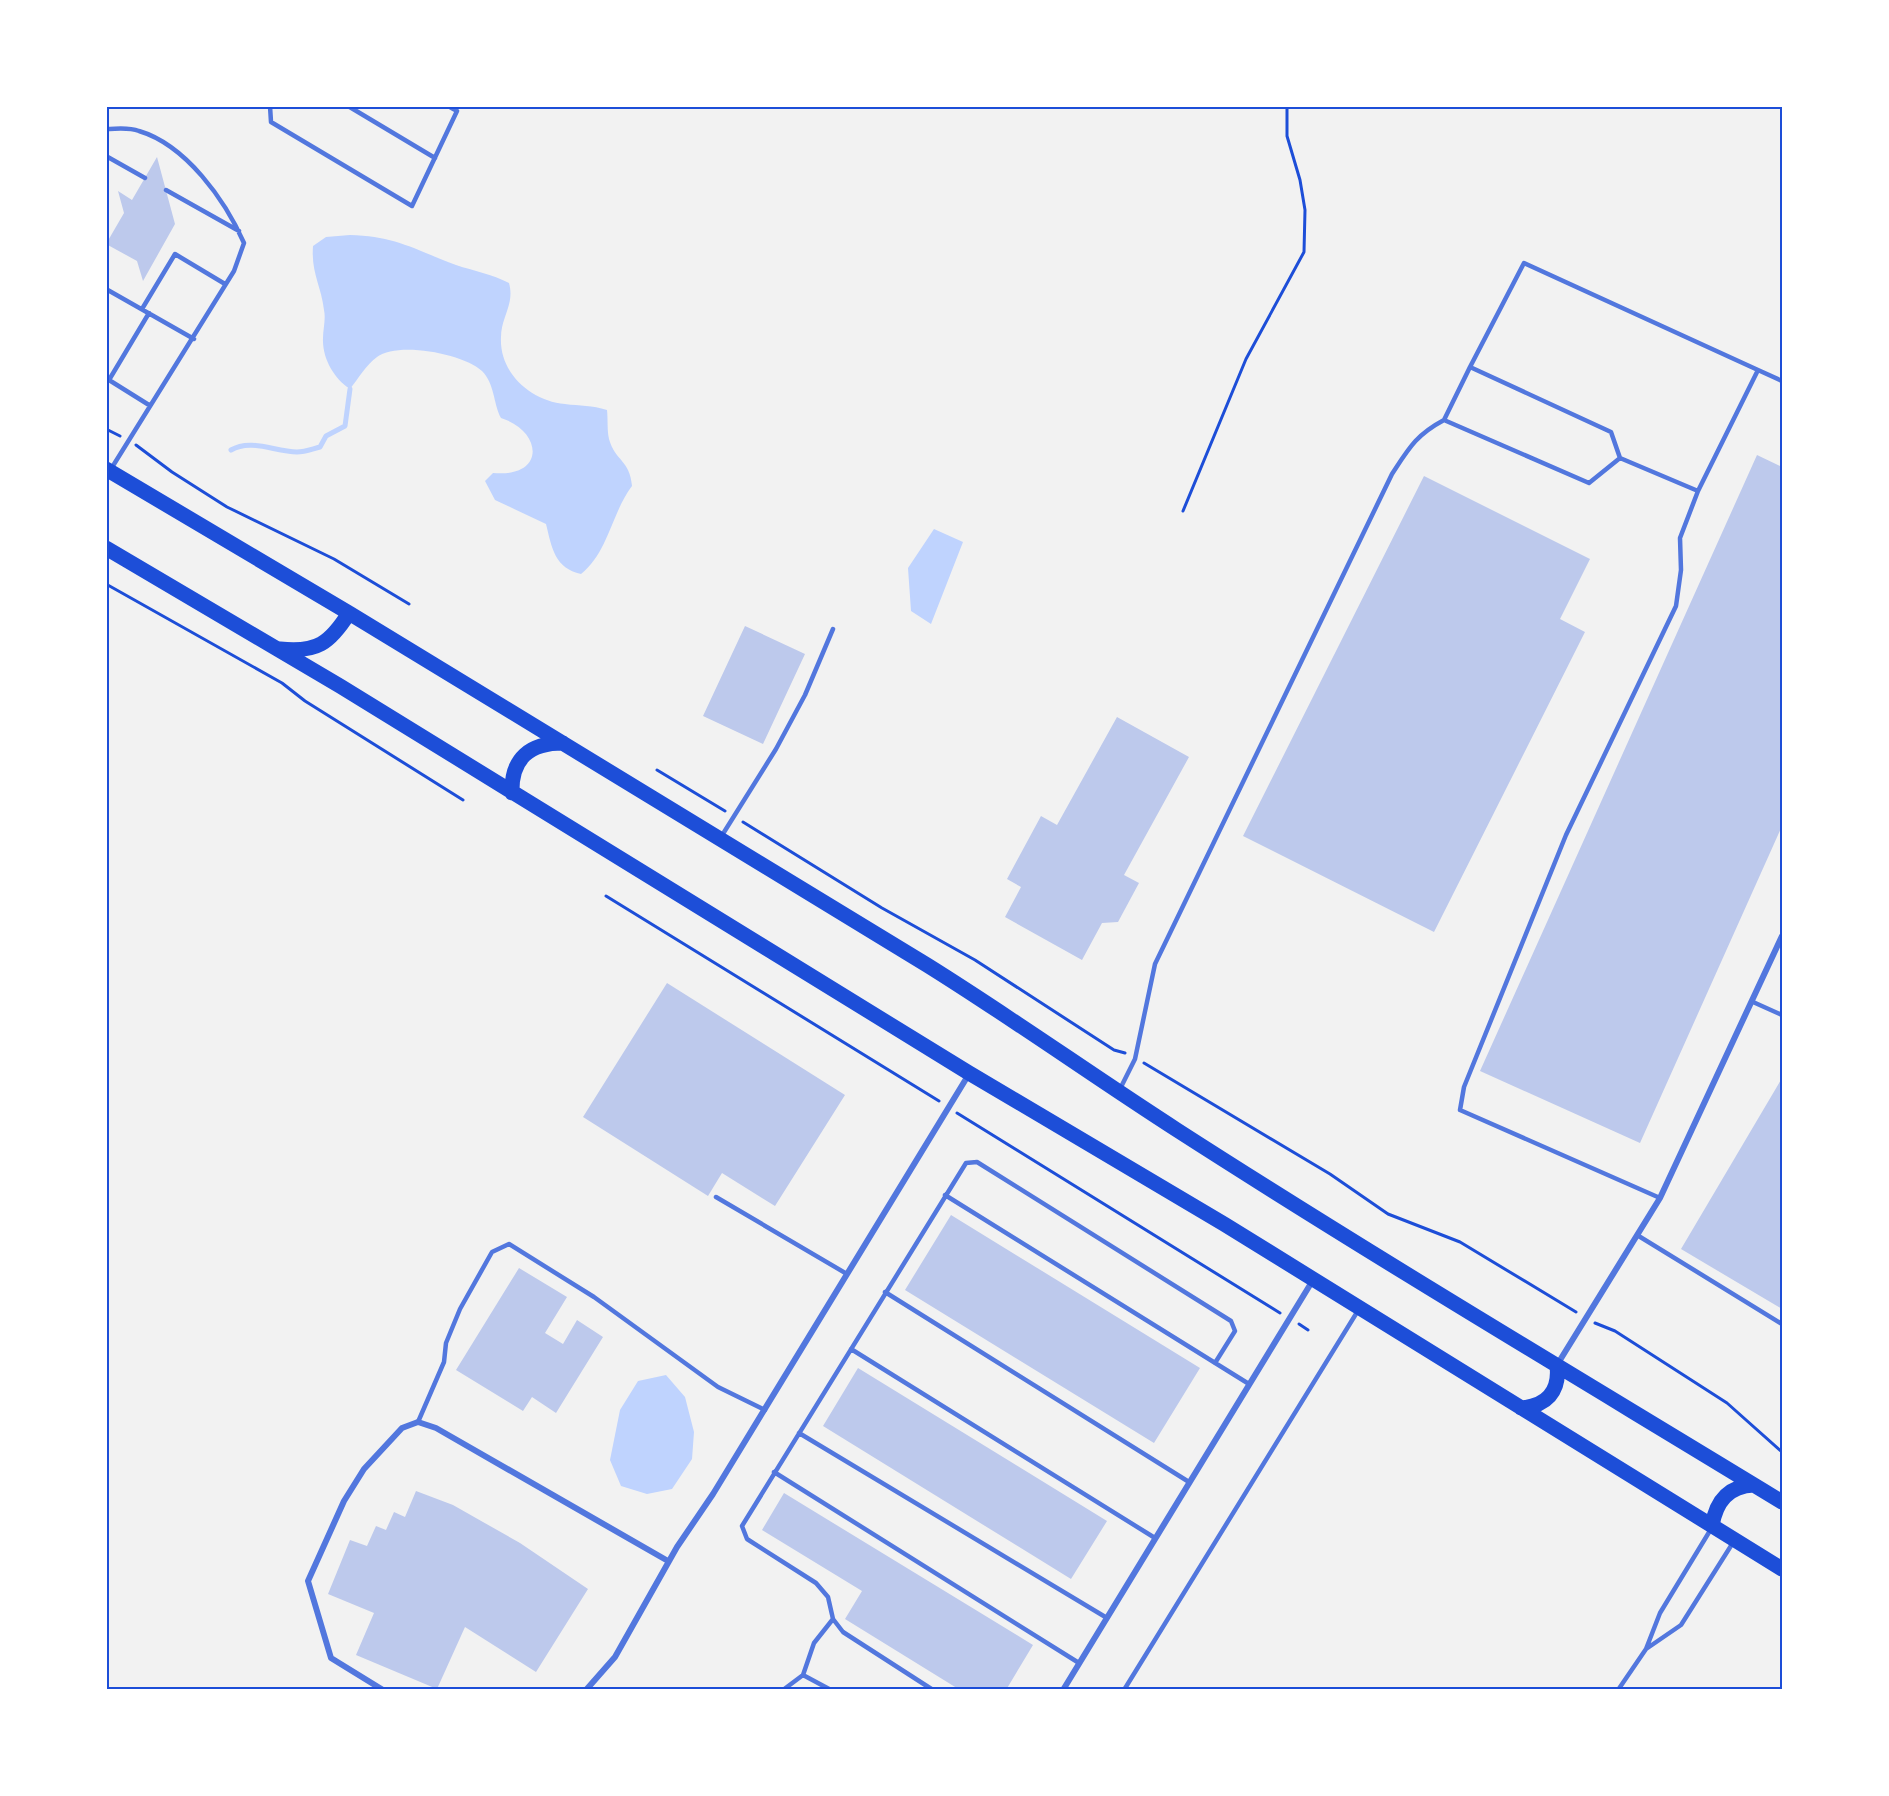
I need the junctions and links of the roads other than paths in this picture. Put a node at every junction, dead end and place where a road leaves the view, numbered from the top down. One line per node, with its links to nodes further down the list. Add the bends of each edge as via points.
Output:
1 (270, 106): 6 (lane, via 271,122 412,206)
2 (348, 106): 6 (lane)
3 (448, 106): 6 (lane, via 457,111)
4 (106, 129): 9 (lane, via 140,131 168,145 212,186)
5 (106, 156): 7 (lane)
6 (435, 158)
7 (145, 178)
8 (166, 190): 9 (lane)
9 (239, 231): 10 (lane, via 244,243)
10 (225, 284): 12 (lane, via 175,254); 14 (lane)
11 (106, 289): 12 (lane)
12 (142, 309): 13 (lane)
13 (149, 314): 14 (lane); 18 (lane, via 110,380)
14 (194, 339): 18 (lane)
15 (1470, 367): 16 (lane, via 1524,263); 19 (lane); 20 (lane, via 1611,432)
16 (1758, 370): 17 (lane); 22 (lane)
17 (1782, 381)
18 (149, 405): 21 (lane)
19 (1444, 420): 20 (lane, via 1588,483); 34 (lane, via 1423,432 1407,451 1371,517 1155,964 1135,1059)
20 (1620, 458): 22 (lane)
21 (108, 470): 24 (main road)
22 (1698, 491): 37 (lane, via 1680,538 1676,606 1566,835 1464,1087 1460,1110)
23 (106, 548): 26 (main road)
24 (349, 613): 26 (main road, via 336,633 317,646 306,650); 27 (main road)
25 (833, 629): 29 (lane, via 786,731)
26 (277, 648): 28 (main road)
27 (563, 743): 28 (main road, via 546,743 527,753 514,771); 29 (main road)
28 (512, 793): 33 (main road)
29 (719, 839): 34 (main road, via 997,1009)
30 (1782, 936): 31 (street)
31 (1753, 1002): 32 (lane); 37 (street)
32 (1782, 1015)
33 (969, 1073): 39 (street); 40 (main road)
34 (1119, 1091): 46 (main road)
35 (945, 1195): 41 (lane); 45 (lane); 45 (lane, via 966,1163 977,1162 1231,1321 1235,1331)
36 (716, 1197): 39 (lane)
37 (1660, 1198): 38 (street)
38 (1637, 1235): 43 (lane); 46 (street)
39 (847, 1274): 49 (street)
40 (1313, 1280): 42 (main road); 47 (street)
41 (885, 1292): 44 (lane); 53 (lane)
42 (1360, 1308): 48 (main road); 72 (lane)
43 (1782, 1323)
44 (851, 1349): 51 (lane); 57 (lane)
45 (1215, 1363): 47 (lane)
46 (1557, 1366): 48 (main road, via 1552,1395 1536,1407); 54 (main road)
47 (1249, 1384): 53 (street)
48 (1521, 1408): 56 (main road)
49 (765, 1410): 50 (lane, via 718,1387 594,1297 508,1244 492,1252 460,1309 446,1343 444,1362); 59 (street)
50 (418, 1422): 59 (street, via 435,1428); 66 (street, via 402,1428 353,1484 308,1581 331,1658)
51 (798, 1433): 52 (lane); 62 (lane)
52 (774, 1473): 61 (lane, via 742,1526 747,1539 816,1583 828,1597); 64 (lane)
53 (1189, 1482): 57 (street)
54 (1754, 1485): 55 (main road); 56 (main road, via 1742,1485 1724,1496)
55 (1782, 1502)
56 (1712, 1526): 58 (main road); 63 (lane, via 1660,1613)
57 (1155, 1538): 62 (street)
58 (1734, 1540): 60 (main road); 63 (lane, via 1681,1625)
59 (668, 1562): 67 (street, via 615,1657)
60 (1782, 1569)
61 (833, 1618): 65 (lane, via 814,1643); 70 (lane, via 843,1632)
62 (1107, 1618): 64 (street)
63 (1646, 1649): 73 (lane)
64 (1079, 1664): 71 (street)
65 (803, 1675): 68 (lane); 69 (lane)
66 (383, 1689)
67 (586, 1689)
68 (783, 1689)
69 (831, 1689)
70 (933, 1689)
71 (1063, 1689)
72 (1124, 1689)
73 (1618, 1689)

